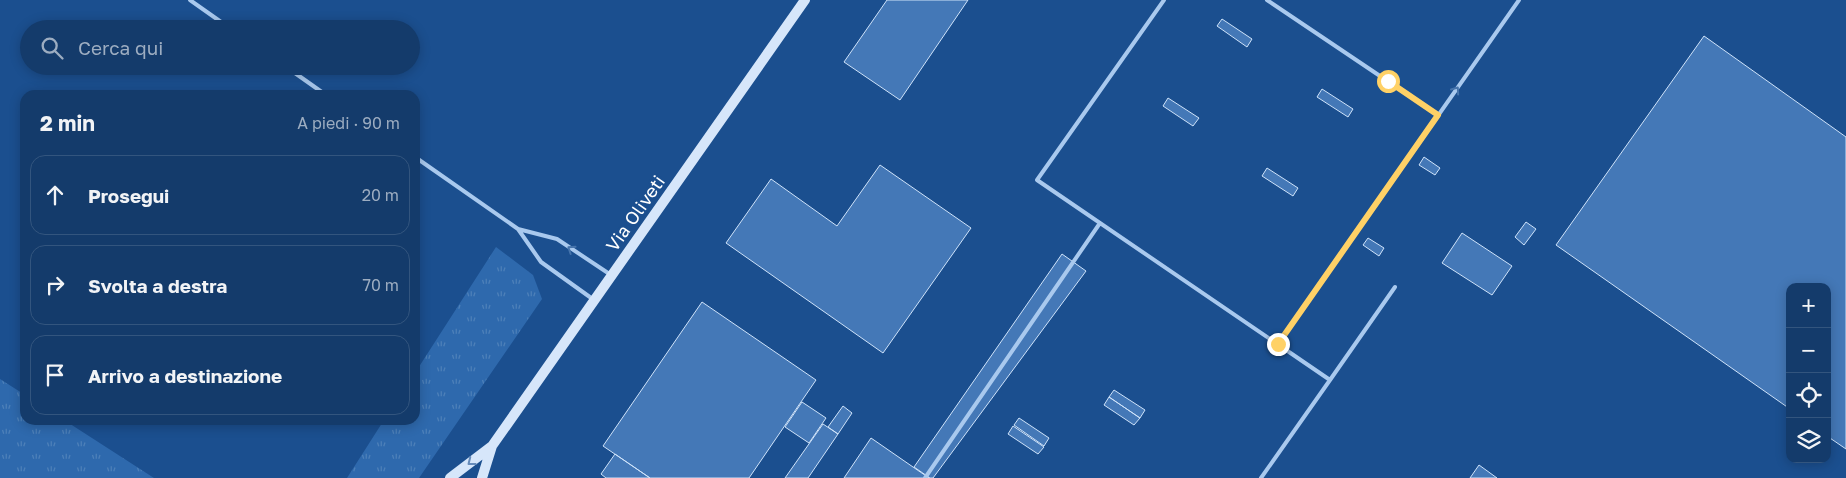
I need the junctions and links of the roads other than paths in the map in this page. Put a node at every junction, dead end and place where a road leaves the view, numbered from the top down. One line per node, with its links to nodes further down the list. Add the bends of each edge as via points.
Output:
1 (190, 0): 6 (lane)
2 (805, 0): 13 (main road, Via Oliveti)
3 (1164, 0): 11 (lane, via 1037,180)
4 (1267, 0): 9 (lane)
5 (1519, 0): 9 (lane, one-way to 5)
6 (218, 20)
7 (298, 75): 8 (lane)
8 (319, 90)
9 (1438, 115): 16 (lane)
10 (420, 160): 12 (lane)
11 (1100, 223): 16 (lane); 19 (lane)
12 (518, 229): 13 (lane, one-way to 12, via 557,239); 15 (lane, via 541,262)
13 (611, 276): 15 (main road, Via Oliveti)
14 (1395, 287): 17 (lane)
15 (594, 300): 18 (main road, Via Oliveti)
16 (1278, 344): 17 (lane)
17 (1330, 380): 22 (lane)
18 (492, 446): 20 (main road, Via Oliveti, one-way to 20); 21 (main road, Via Oliveti)
19 (925, 477)
20 (450, 478)
21 (482, 478)
22 (1261, 478)

